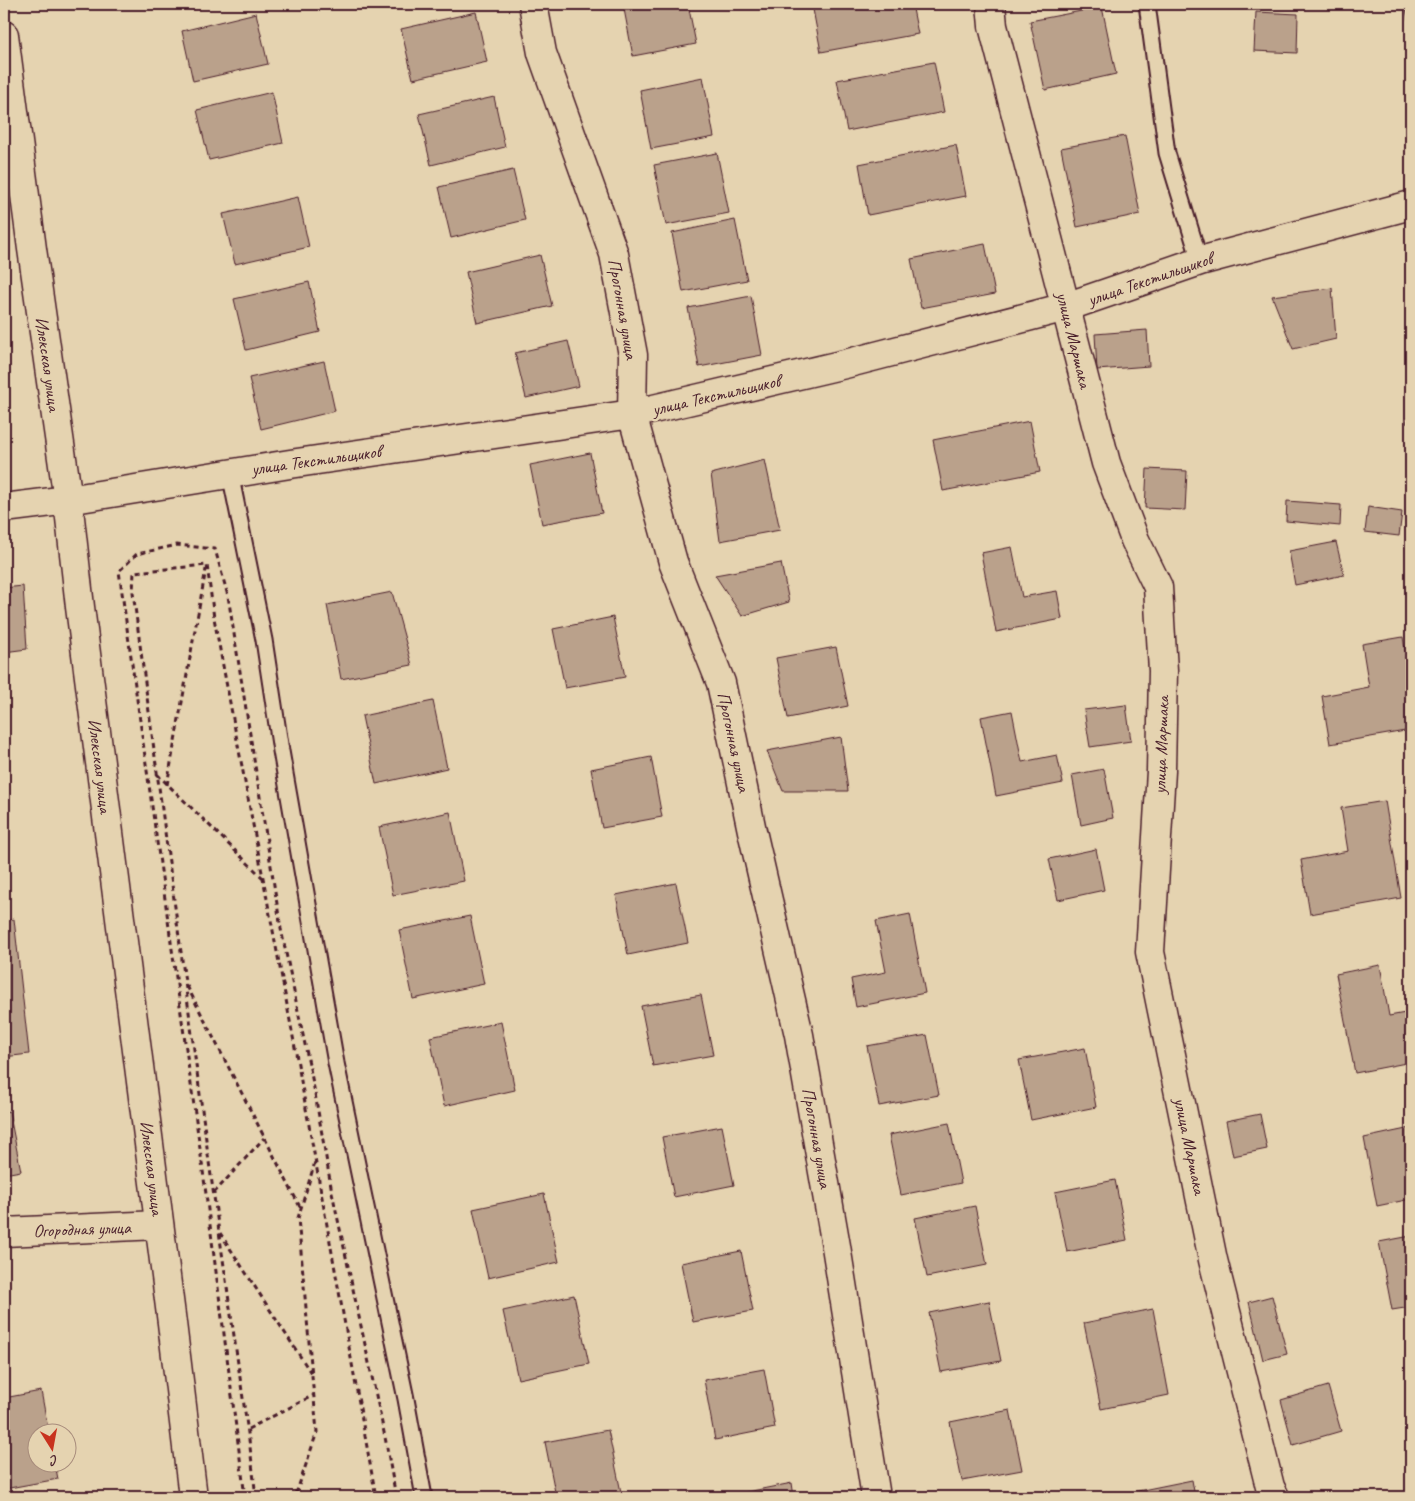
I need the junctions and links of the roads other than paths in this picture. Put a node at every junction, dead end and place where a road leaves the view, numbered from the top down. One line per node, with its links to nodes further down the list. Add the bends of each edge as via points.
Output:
1 (534, 4): 8 (street, Прогонная улица, via 542,53 614,254 634,355)
2 (991, 4): 7 (street, улица Маршака, via 993,26)
3 (1147, 4): 6 (lane, via 1167,153)
4 (4, 35): 10 (street, Илекская улица)
5 (1411, 205): 6 (street, улица Текстильщиков)
6 (1200, 261): 7 (street, улица Текстильщиков)
7 (1066, 307): 8 (street, улица Текстильщиков); 17 (street, улица Маршака, via 1106,463 1135,540 1158,587 1163,671 1161,771 1150,952 1213,1260)
8 (632, 414): 9 (street, улица Текстильщиков); 16 (street, Прогонная улица, via 673,562 721,683 799,1034)
9 (230, 473): 10 (street, улица Текстильщиков); 15 (lane, via 264,640 336,1063)
10 (68, 500): 11 (street, улица Текстильщиков); 12 (street, Илекская улица)
11 (4, 508)
12 (159, 1225): 13 (street, Огородная улица); 14 (street, Илекская улица)
13 (4, 1232)
14 (193, 1497)
15 (424, 1497)
16 (876, 1497)
17 (1274, 1497)

